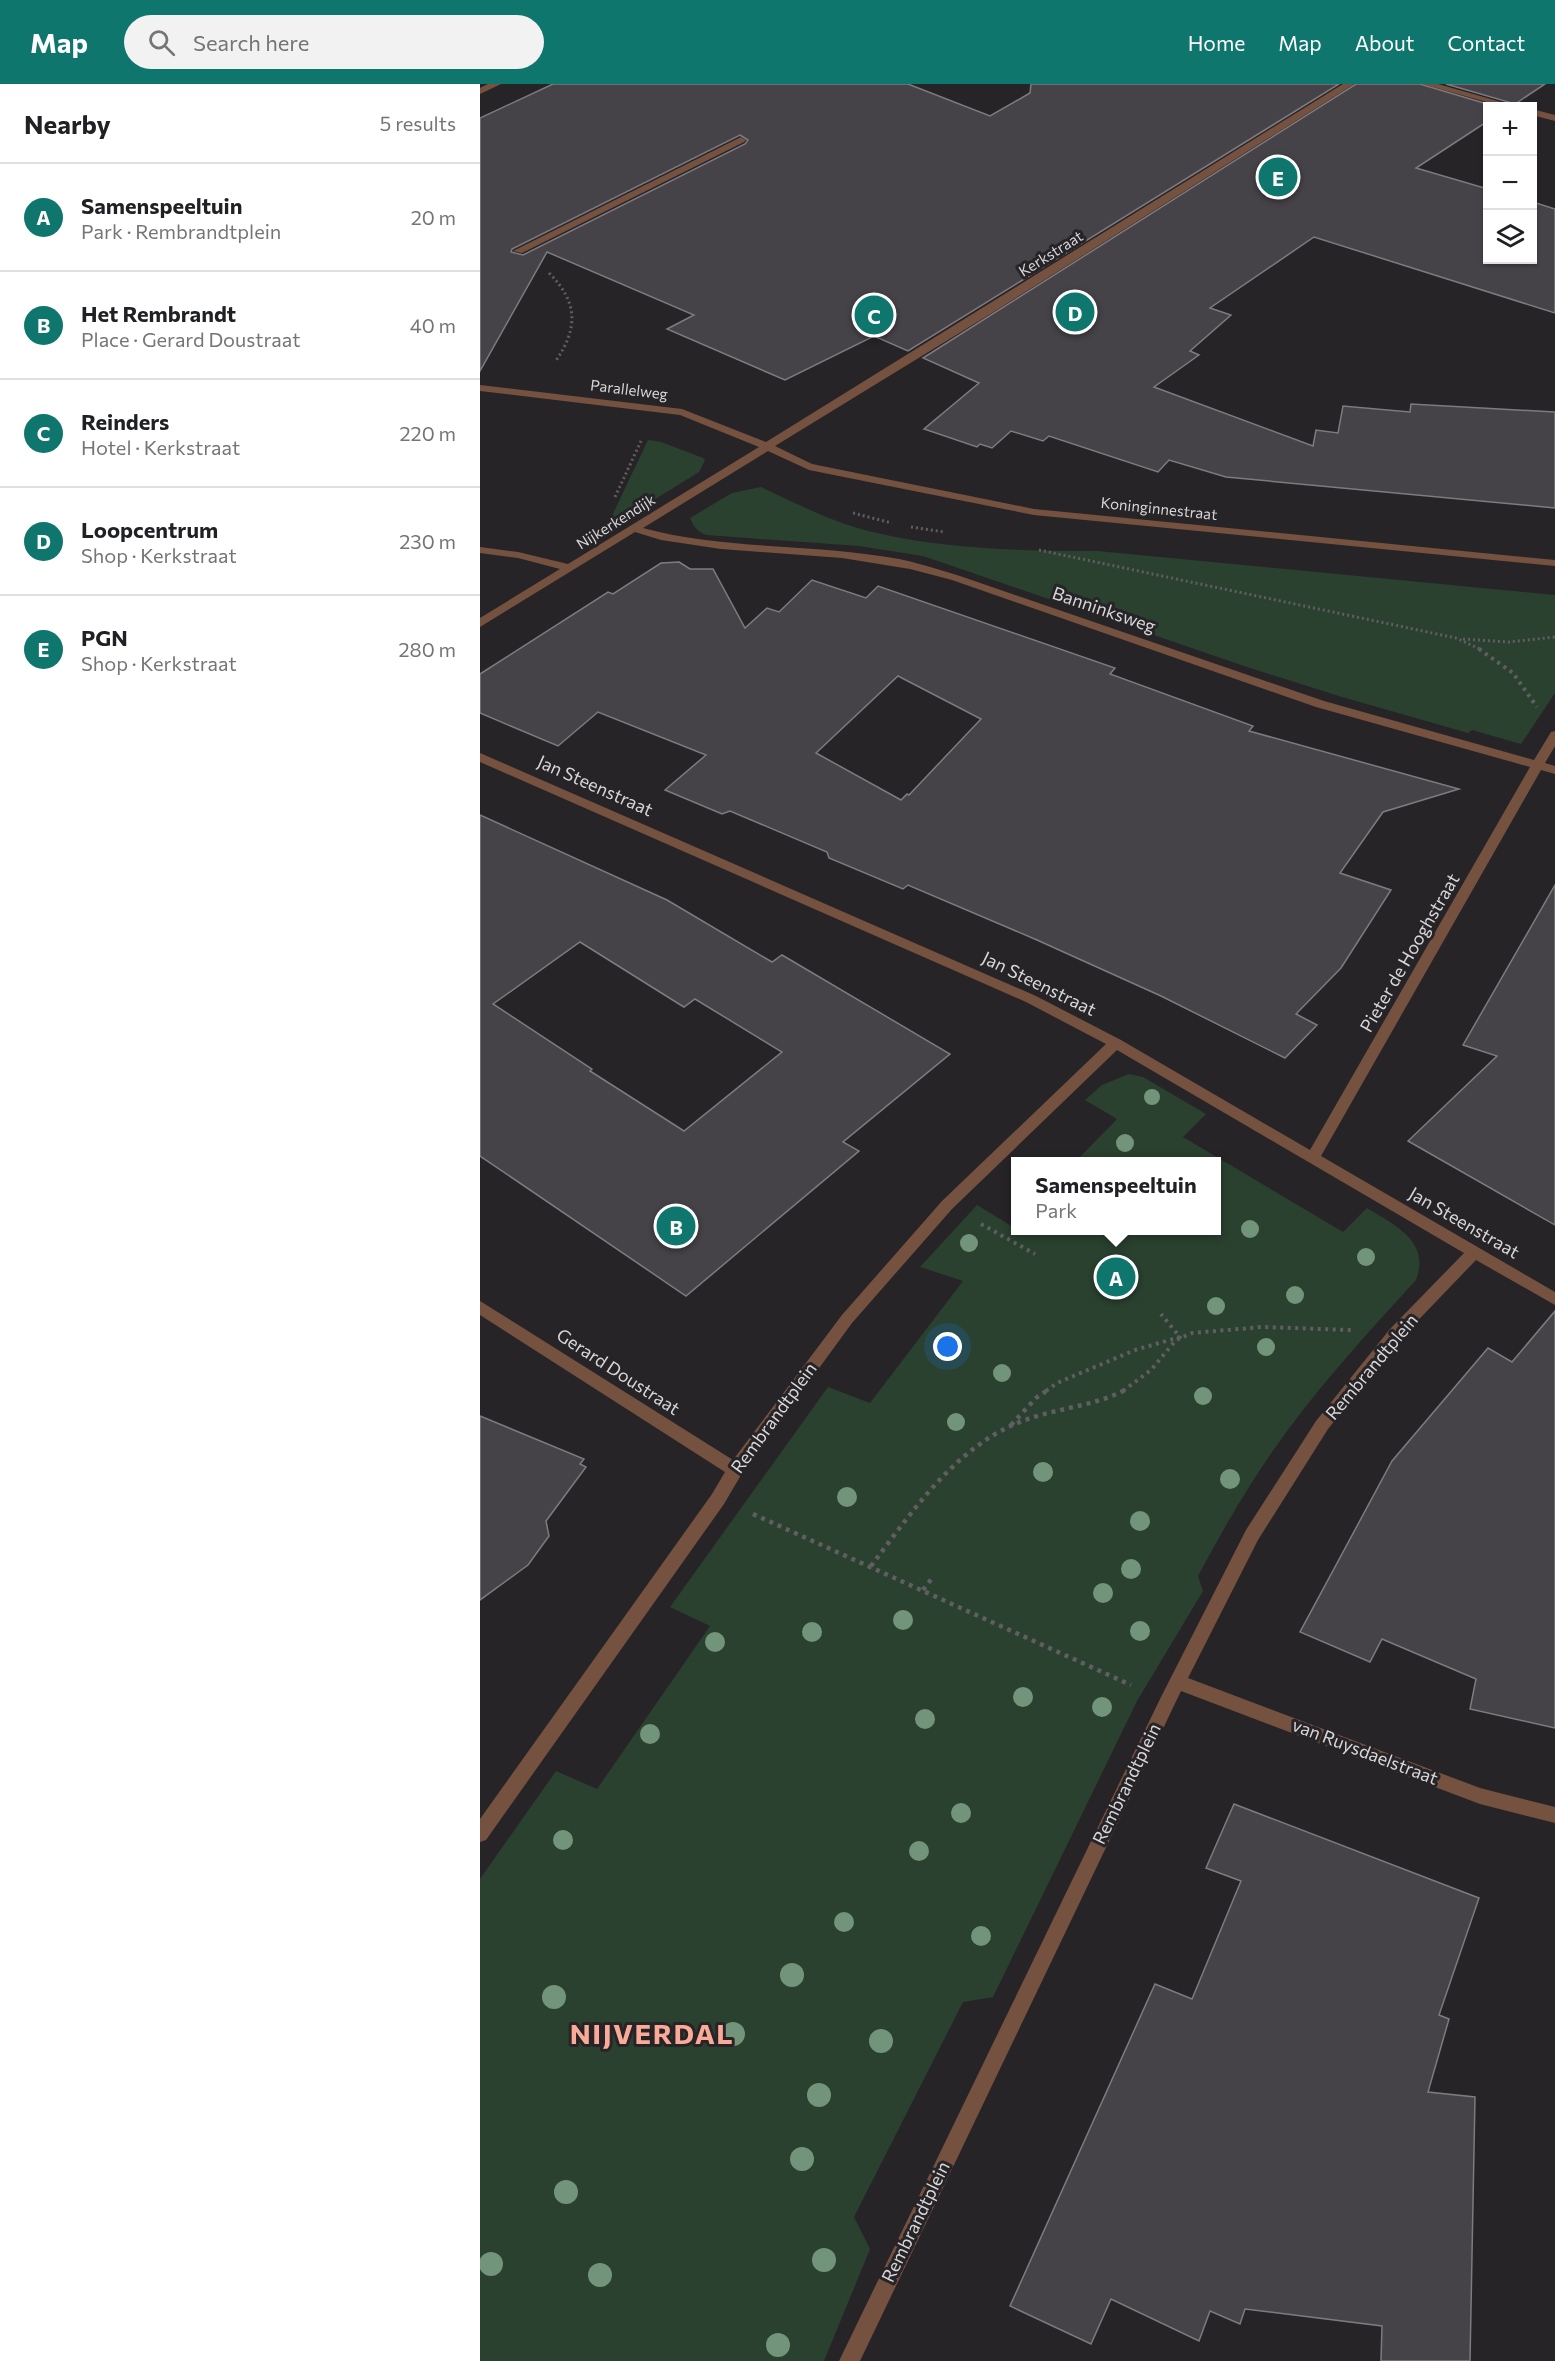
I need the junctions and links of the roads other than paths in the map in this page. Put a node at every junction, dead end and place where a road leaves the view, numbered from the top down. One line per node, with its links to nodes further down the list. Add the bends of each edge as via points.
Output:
1 (496, 84): 4 (street)
2 (1349, 84): 11 (street, Kerkstraat)
3 (1427, 84): 5 (street)
4 (480, 91)
5 (1495, 102)
6 (1537, 113): 7 (street)
7 (1555, 118)
8 (741, 140): 9 (street)
9 (518, 251)
10 (480, 388): 11 (street, Parallelweg, via 682,412)
11 (768, 447): 12 (street, Nijkerkendijk); 14 (street, Koninginnestraat, via 809,467 1034,512)
12 (632, 528): 15 (street, Nijkerkendijk); 19 (street, Banninksweg, via 677,541 873,558 913,566 1320,704)
13 (480, 550): 15 (street)
14 (1555, 563)
15 (569, 568): 16 (street, Nijkerkendijk)
16 (480, 623)
17 (1554, 738): 19 (street, Pieter de Hooghstraat)
18 (480, 757): 21 (street, Jan Steenstraat, via 1031,999)
19 (1539, 765): 20 (street, Banninksweg); 22 (street, Pieter de Hooghstraat)
20 (1555, 770)
21 (1116, 1043): 22 (street, Jan Steenstraat); 26 (street, Rembrandtplein, via 946,1205 847,1318)
22 (1313, 1158): 23 (street, Jan Steenstraat)
23 (1475, 1252): 24 (street, Jan Steenstraat); 27 (street, Rembrandtplein, via 1396,1333 1323,1425 1252,1535)
24 (1555, 1299)
25 (480, 1307): 26 (street, Gerard Doustraat)
26 (735, 1470): 29 (street, Rembrandtplein)
27 (1177, 1682): 28 (street, van Ruysdaelstraat, via 1480,1796); 30 (street, Rembrandtplein)
28 (1555, 1815)
29 (480, 1834)
30 (849, 2361)

